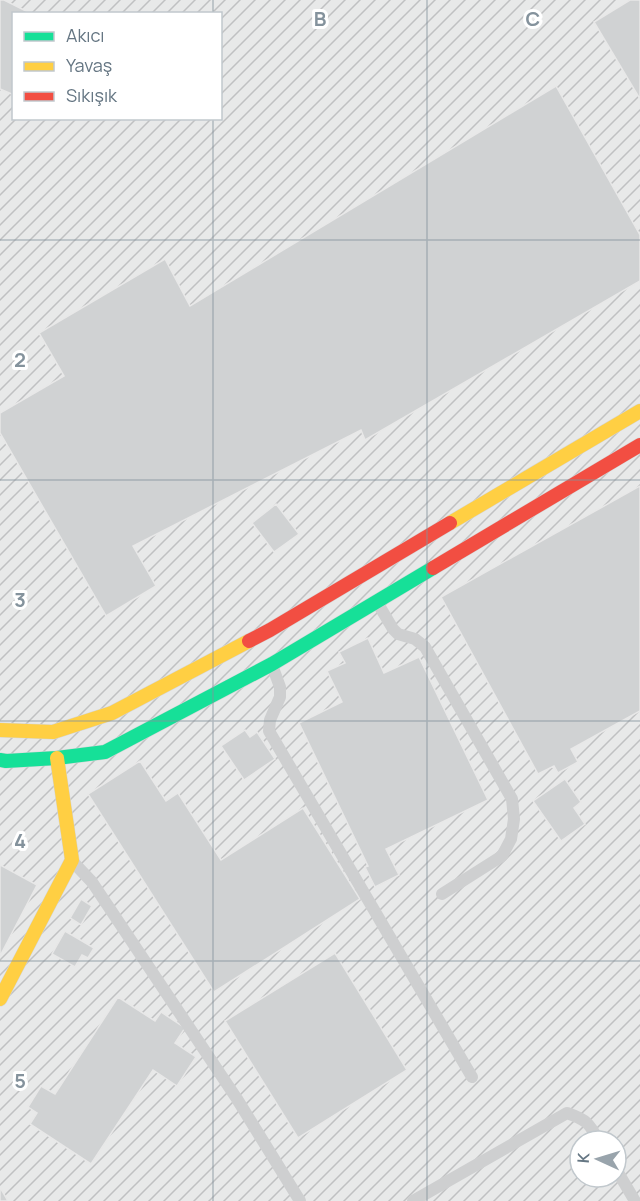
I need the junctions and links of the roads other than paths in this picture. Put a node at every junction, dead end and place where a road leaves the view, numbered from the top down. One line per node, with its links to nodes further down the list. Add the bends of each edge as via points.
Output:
1 (640, 411): 5 (street, via 270,630 112,713 53,732)
2 (640, 445): 3 (street)
3 (377, 602): 4 (street); 9 (lane, via 398,634 416,639 425,647 512,799 511,839 502,856)
4 (272, 664): 6 (street, via 105,752); 11 (lane, via 280,697 270,720 270,731)
5 (0, 730)
6 (57, 758): 7 (street); 8 (street)
7 (0, 760)
8 (72, 860): 10 (street); 13 (lane, via 92,882)
9 (442, 894)
10 (0, 999)
11 (472, 1077)
12 (592, 1129): 14 (lane, via 582,1118 567,1113)
13 (300, 1201)
14 (413, 1201)

